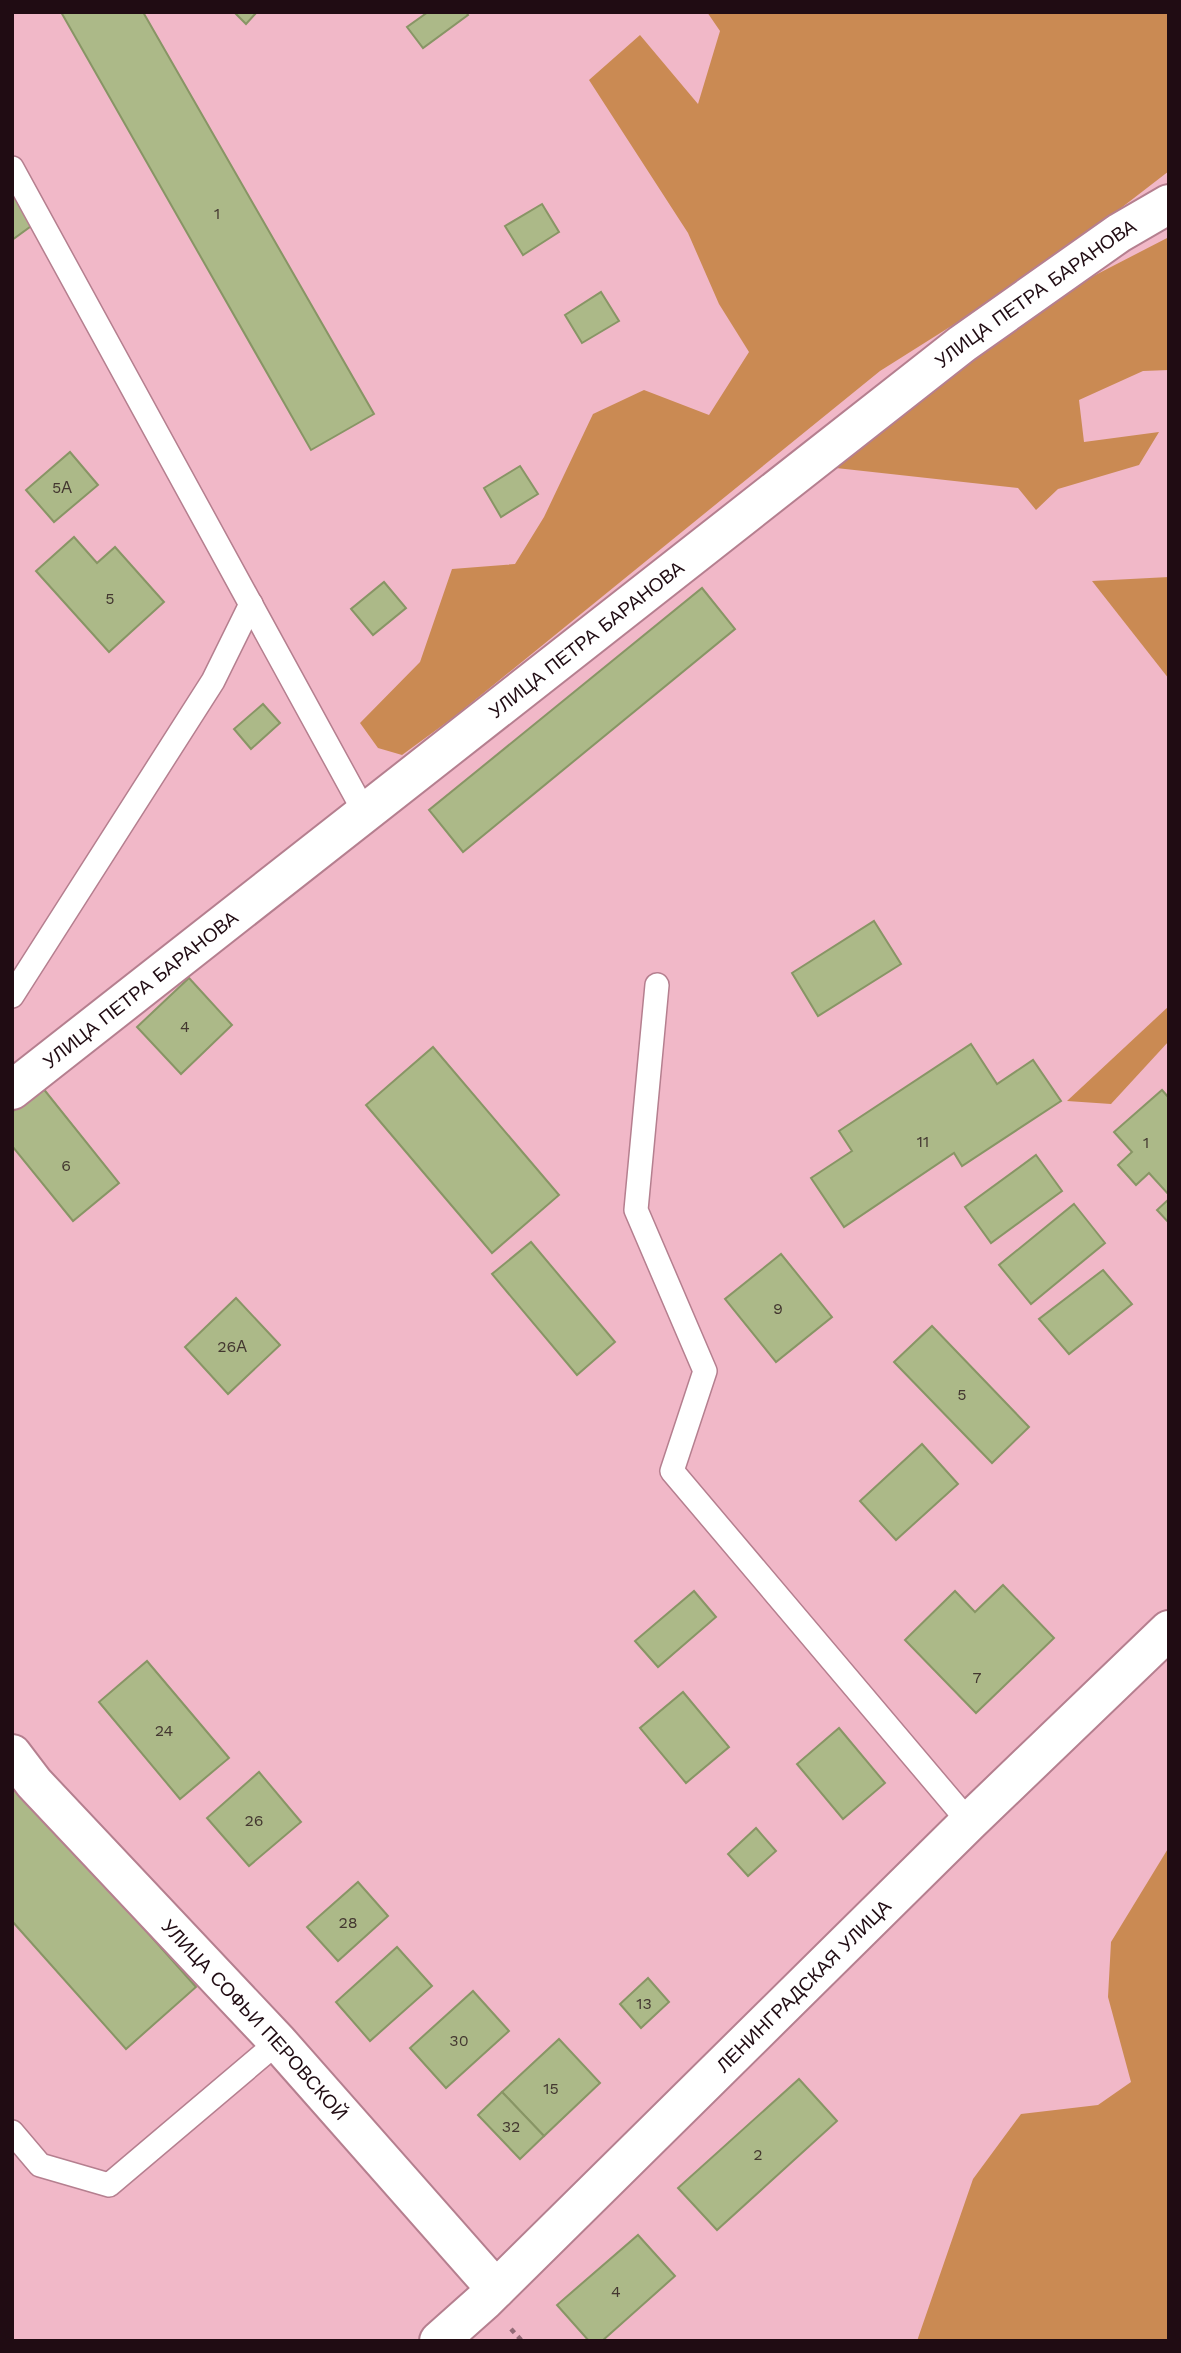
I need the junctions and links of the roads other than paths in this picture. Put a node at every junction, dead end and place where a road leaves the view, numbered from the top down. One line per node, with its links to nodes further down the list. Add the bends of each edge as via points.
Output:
1 (12, 168): 3 (lane)
2 (1169, 204): 4 (street, УЛИЦА ПЕТРА БАРАНОВА, via 1119,233 962,344)
3 (250, 604): 4 (lane); 6 (lane, via 213,681)
4 (365, 813): 7 (street, УЛИЦА ПЕТРА БАРАНОВА)
5 (657, 985): 10 (lane, via 636,1210 705,1371 671,1471)
6 (12, 996)
7 (12, 1090)
8 (1169, 1630): 10 (street, ЛЕНИНГРАДСКАЯ УЛИЦА)
9 (12, 1754): 11 (street, УЛИЦА СОФЬИ ПЕРОВСКОЙ, via 34,1783)
10 (969, 1822): 13 (street, ЛЕНИНГРАДСКАЯ УЛИЦА)
11 (278, 2042): 12 (lane, via 109,2185 40,2165); 13 (street, УЛИЦА СОФЬИ ПЕРОВСКОЙ)
12 (12, 2132)
13 (496, 2289): 14 (street, ЛЕНИНГРАДСКАЯ УЛИЦА)
14 (439, 2341)

